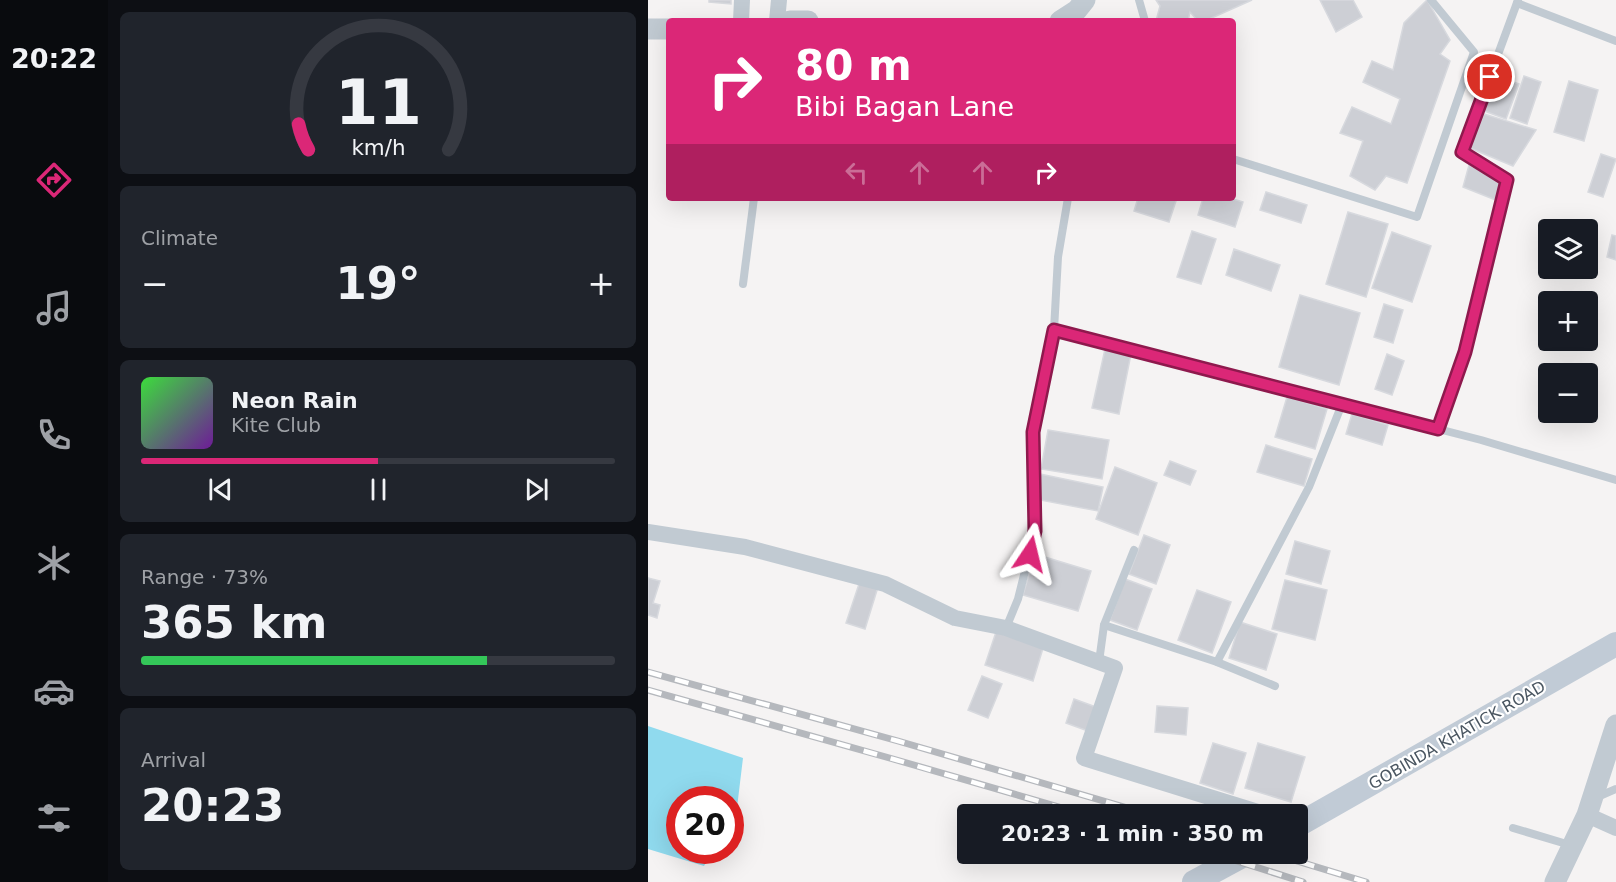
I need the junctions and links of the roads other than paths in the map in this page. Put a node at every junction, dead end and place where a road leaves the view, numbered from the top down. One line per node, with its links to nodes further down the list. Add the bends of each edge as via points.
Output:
1 (742, 0): 7 (street)
2 (779, 0): 8 (street)
3 (1085, 0): 9 (street)
4 (1139, 0): 10 (lane)
5 (1431, 0): 14 (lane, via 1474,52 1417,217)
6 (1517, 2): 13 (lane); 20 (lane, via 1462,152 1507,180 1465,352)
7 (741, 18)
8 (777, 18)
9 (1068, 18)
10 (1144, 18)
11 (648, 29): 12 (street)
12 (666, 29)
13 (1616, 41)
14 (1236, 160)
15 (754, 201): 17 (lane)
16 (1067, 201): 18 (lane, via 1058,257)
17 (743, 284)
18 (1054, 330): 19 (lane); 25 (lane, via 1033,432 1035,531 1018,599)
19 (1342, 404): 20 (lane); 28 (lane, via 1309,487)
20 (1438, 429): 21 (lane)
21 (1616, 480)
22 (648, 532): 25 (street, via 745,547 885,584 955,618)
23 (1134, 550): 24 (lane)
24 (1104, 625): 27 (lane); 28 (lane)
25 (1006, 628): 27 (street)
26 (1616, 644): 34 (main road, GOBINDA KHATICK ROAD)
27 (1098, 662): 32 (street, via 1115,668 1084,758)
28 (1217, 662): 29 (lane)
29 (1275, 686)
30 (1616, 725): 33 (street)
31 (1616, 789): 33 (lane)
32 (1232, 804)
33 (1589, 808): 36 (street); 37 (street)
34 (1308, 819)
35 (1513, 828): 37 (lane)
36 (1616, 828)
37 (1572, 846): 40 (street)
38 (1227, 864): 39 (main road)
39 (1194, 882)
40 (1555, 882)

